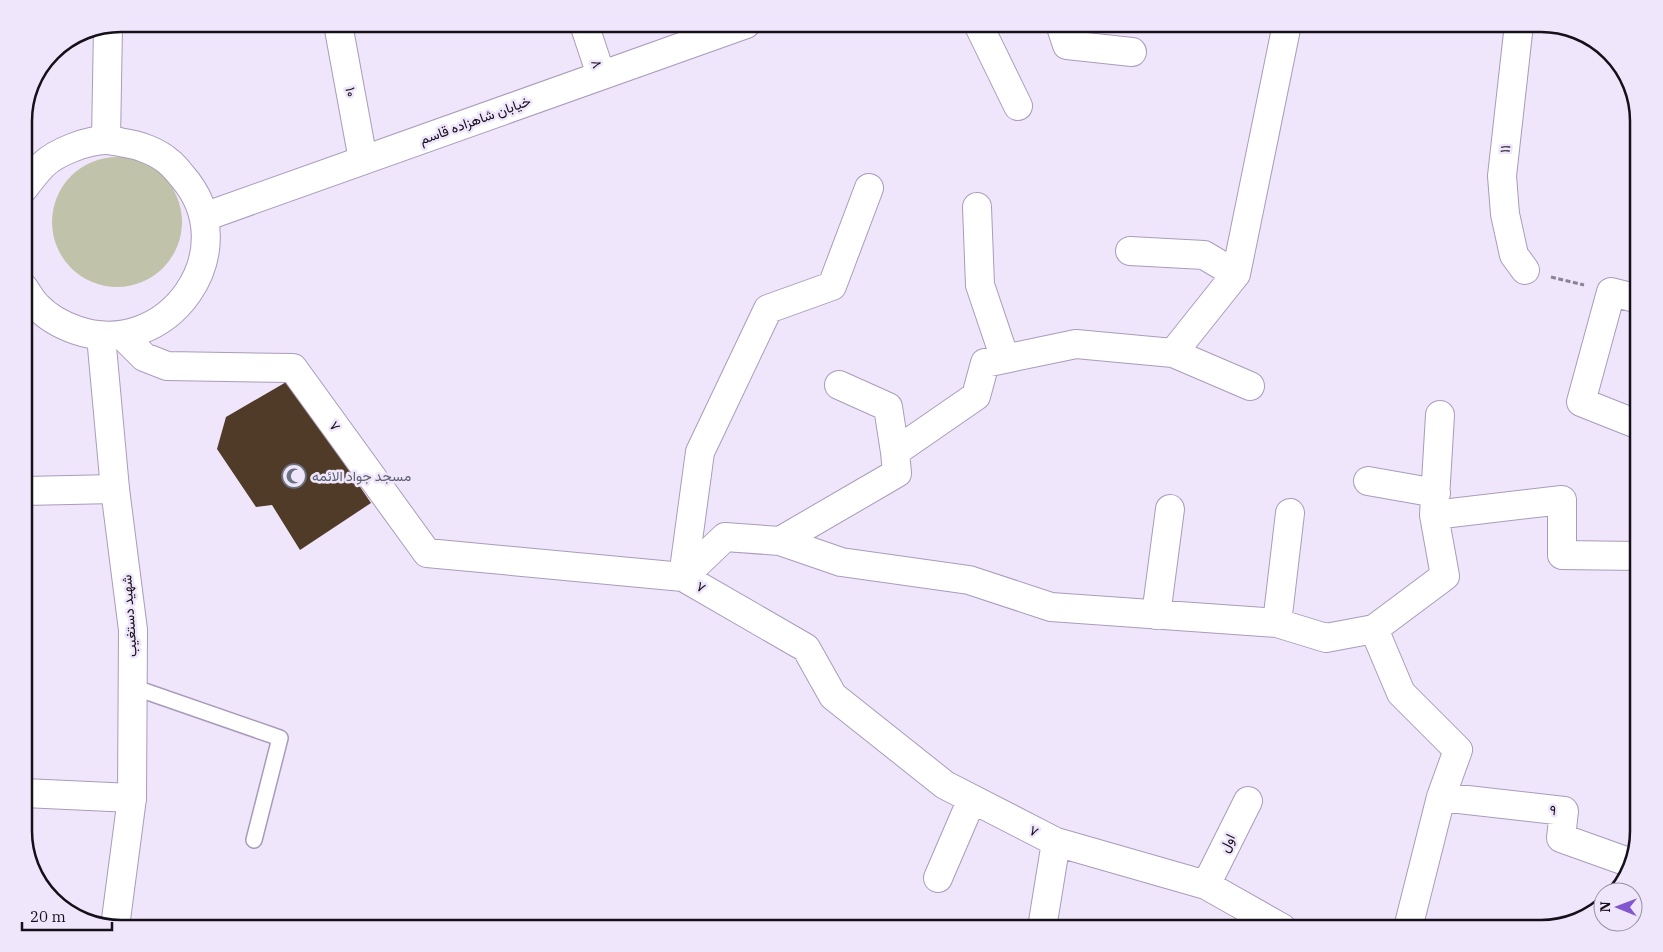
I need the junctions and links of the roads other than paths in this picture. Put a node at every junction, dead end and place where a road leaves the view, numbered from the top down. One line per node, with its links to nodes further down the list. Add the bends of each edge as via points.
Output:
1 (340, 32): 13 (street, ۱۰)
2 (587, 32): 10 (street, ۸)
3 (723, 32): 10 (street, خیابان شاهزاده قاسم)
4 (982, 32): 11 (street)
5 (1063, 32): 9 (street, via 1067,45)
6 (1285, 32): 20 (street)
7 (1518, 32): 19 (street, ۱۱, via 1502,176 1506,222 1514,255)
8 (108, 33): 12 (street)
9 (1132, 52)
10 (601, 75): 13 (street, خیابان شاهزاده قاسم)
11 (1018, 106)
12 (106, 140): 14 (street, via 73,146 44,163); 17 (street, via 139,145 169,161 191,186)
13 (364, 160): 17 (street, خیابان شاهزاده قاسم)
14 (33, 177)
15 (869, 188): 39 (street, via 832,286 768,309 704,443 700,452)
16 (977, 207): 25 (street, via 980,285)
17 (204, 217): 23 (street, via 206,244 201,270 189,293 172,313 147,328)
18 (1130, 251): 20 (street, via 1204,255)
19 (1525, 270)
20 (1236, 274): 24 (street)
21 (1630, 296): 29 (street, via 1611,292 1581,402)
22 (33, 300): 23 (street, via 61,325 89,334)
23 (112, 336): 32 (street, شهید دستغیب); 39 (street, ۷, via 144,357 167,366 293,368 427,553)
24 (1173, 353): 25 (street, via 1076,344); 27 (street)
25 (1005, 359): 30 (street, via 986,363 976,396)
26 (839, 385): 30 (street, via 888,407)
27 (1250, 386)
28 (1440, 415): 34 (street)
29 (1630, 421)
30 (895, 452): 37 (street, via 897,473)
31 (1368, 481): 34 (street)
32 (116, 489): 33 (street); 43 (street, شهید دستغیب, via 133,630)
33 (33, 491)
34 (1435, 504): 38 (street, via 1562,500 1562,555); 42 (street, via 1445,576)
35 (1170, 509): 40 (street)
36 (1290, 513): 41 (street)
37 (780, 541): 39 (street, via 725,537); 40 (street, via 841,562 969,580 1051,607)
38 (1630, 556)
39 (684, 577): 47 (street, ۷, via 806,648 832,696 945,785)
40 (1156, 615): 41 (street)
41 (1277, 623): 42 (street, via 1326,638)
42 (1374, 629): 45 (street, via 1401,693 1458,750)
43 (132, 687): 46 (street, شهید دستغیب); 49 (lane, via 280,738)
44 (33, 793): 46 (street)
45 (1441, 797): 51 (street, ۹, via 1564,811 1561,838); 57 (street)
46 (132, 798): 54 (street, شهید دستغیب)
47 (972, 799): 50 (street, ۷); 52 (street)
48 (1248, 801): 53 (street, اول)
49 (254, 840)
50 (1056, 842): 53 (street, ۷); 55 (street)
51 (1625, 861)
52 (938, 878)
53 (1206, 885): 56 (street, ۷)
54 (116, 920)
55 (1043, 920)
56 (1268, 920)
57 (1410, 920)

